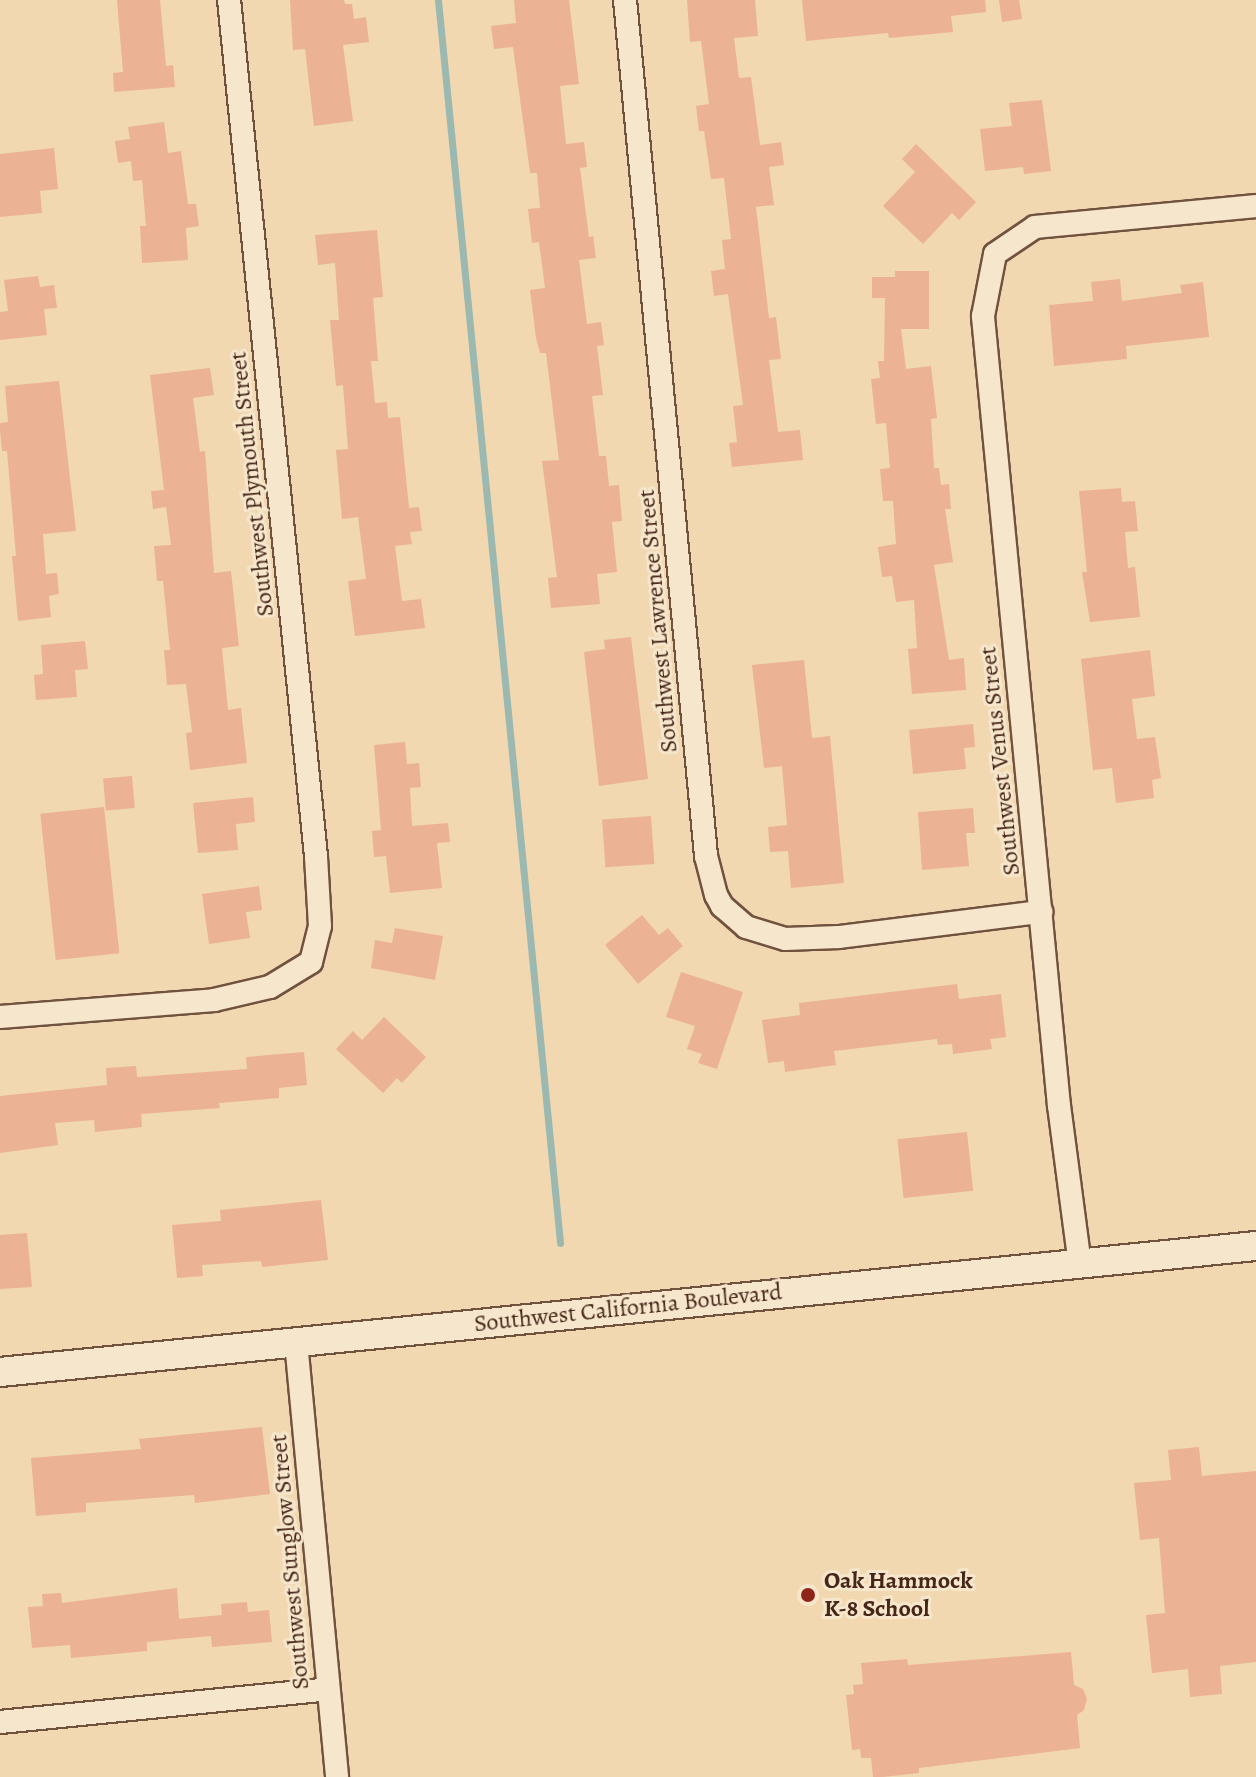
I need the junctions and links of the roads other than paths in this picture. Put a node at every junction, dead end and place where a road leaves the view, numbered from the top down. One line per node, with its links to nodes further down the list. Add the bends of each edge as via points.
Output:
1 (229, 0): 5 (street, Southwest Plymouth Street, via 320,926 311,962 270,987 214,1000)
2 (625, 0): 4 (street, Southwest Lawrence Street, via 706,856 716,895 746,927 785,939)
3 (1256, 206): 4 (street, Southwest Venus Street, via 1035,227 995,254 983,316)
4 (1041, 912): 7 (street, Southwest Venus Street)
5 (0, 1017)
6 (1256, 1246): 7 (street, Southwest California Boulevard)
7 (1080, 1265): 8 (street, Southwest California Boulevard)
8 (296, 1342): 9 (street, Southwest California Boulevard); 10 (street, Southwest Sunglow Street)
9 (0, 1372)
10 (328, 1689): 11 (street); 12 (street, Southwest Sunglow Street)
11 (0, 1722)
12 (337, 1777)

